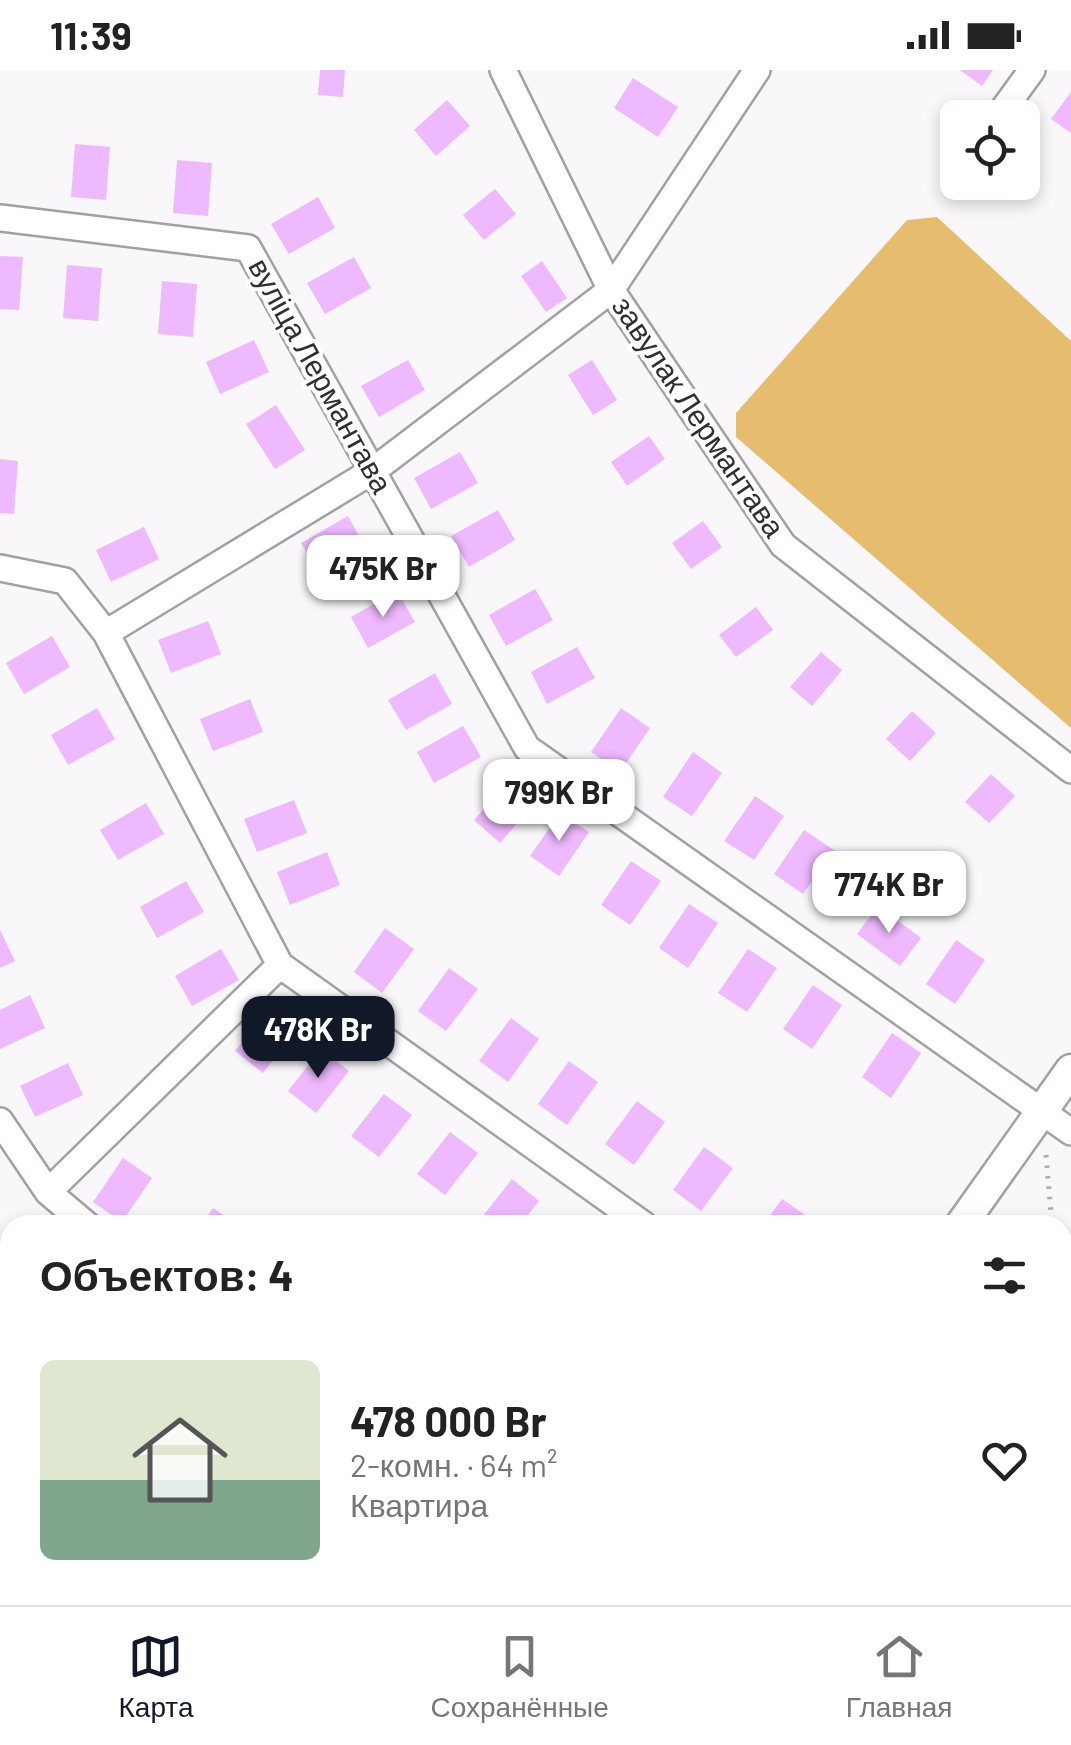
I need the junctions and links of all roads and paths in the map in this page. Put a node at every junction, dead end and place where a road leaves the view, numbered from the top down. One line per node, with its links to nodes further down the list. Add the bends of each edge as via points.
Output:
1 (504, 70): 6 (street, завулак Лермантава)
2 (757, 70): 6 (street)
3 (1032, 70): 4 (street)
4 (1010, 100)
5 (0, 218): 7 (street, вуліца Лермантава, via 248,248)
6 (611, 290): 7 (street); 10 (street, завулак Лермантава, via 783,545)
7 (374, 470): 9 (street); 13 (street, вуліца Лермантава, via 527,748)
8 (0, 568): 9 (street, via 65,581)
9 (106, 633): 11 (street)
10 (1071, 770)
11 (280, 965): 16 (street); 18 (street)
12 (1071, 1070): 13 (street)
13 (1042, 1112): 15 (street, вуліца Лермантава); 19 (street); 20 (path)
14 (0, 1121): 16 (street)
15 (1071, 1132)
16 (48, 1192): 17 (street)
17 (74, 1215)
18 (630, 1215)
19 (967, 1215)
20 (1051, 1215)

